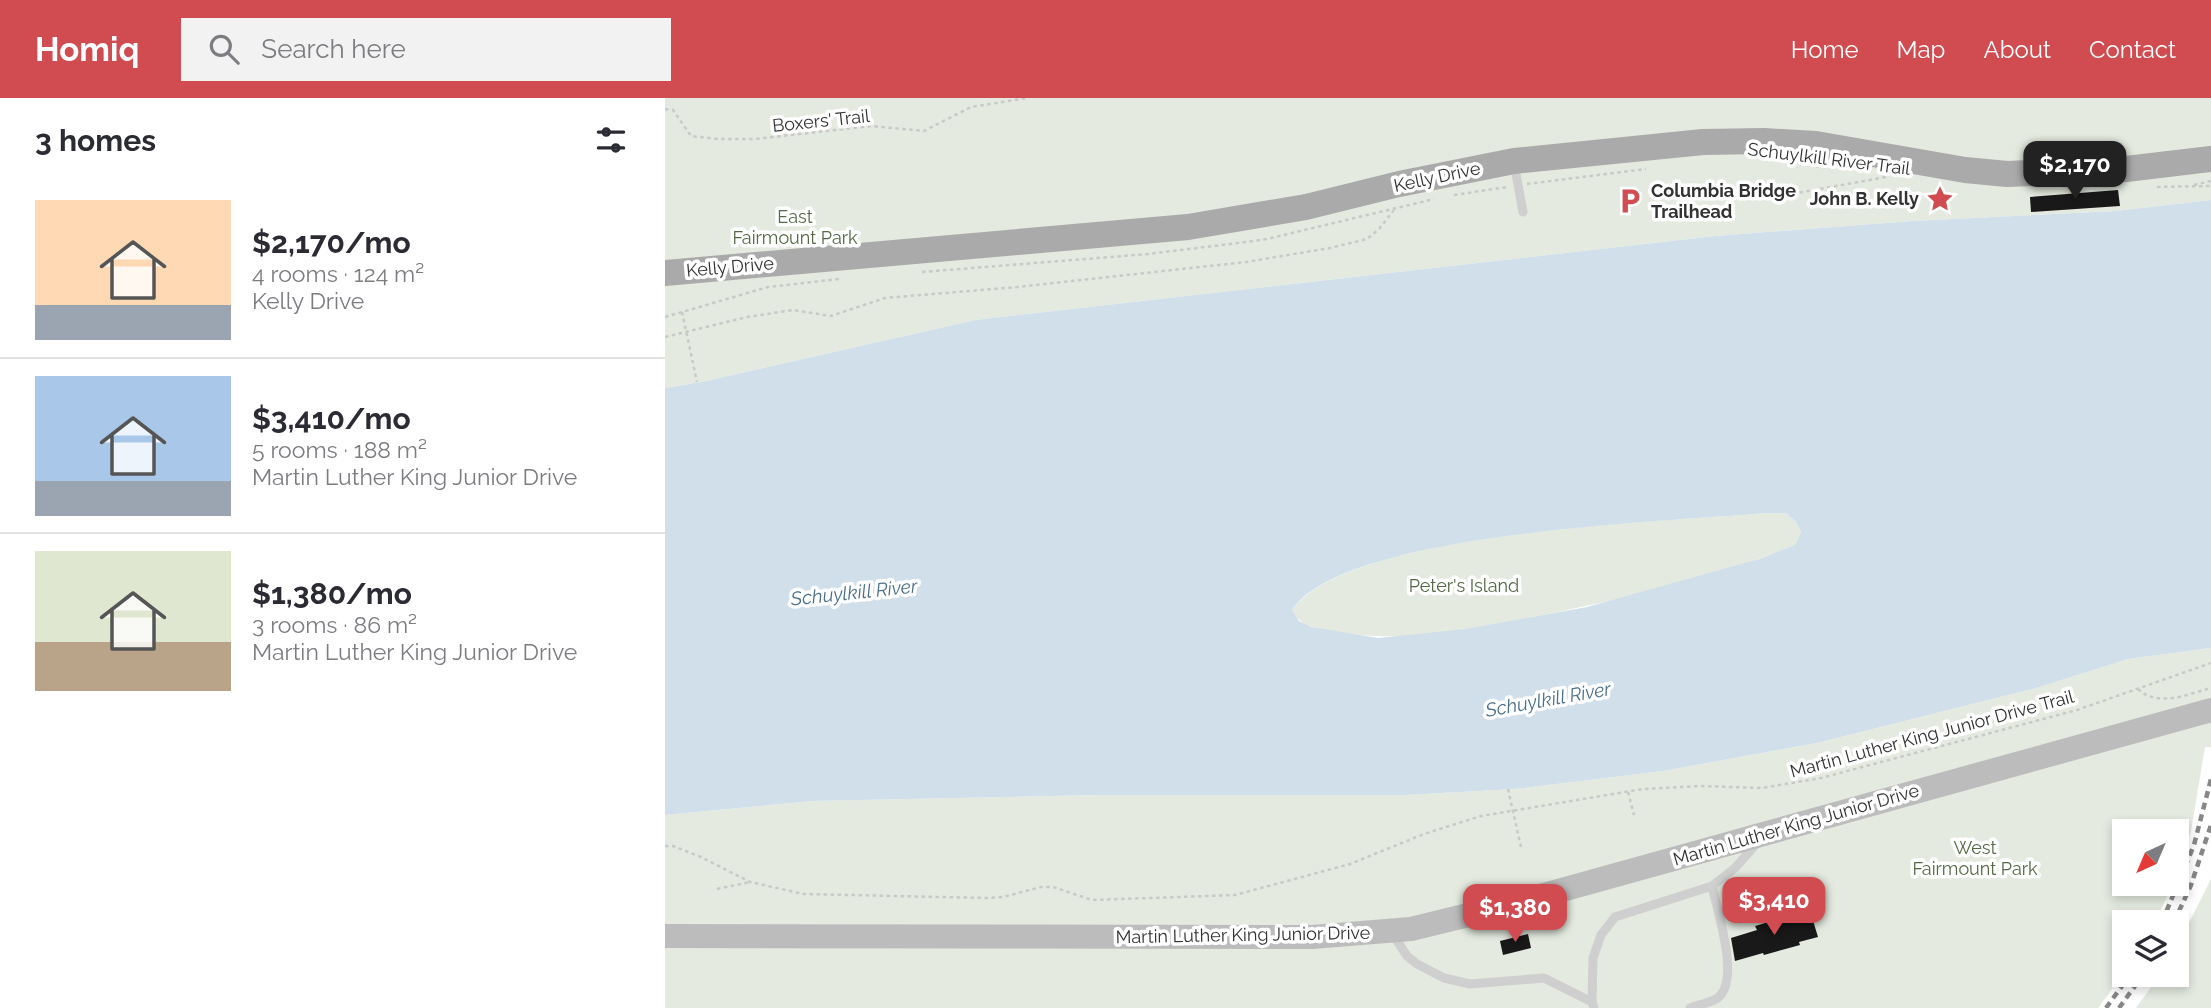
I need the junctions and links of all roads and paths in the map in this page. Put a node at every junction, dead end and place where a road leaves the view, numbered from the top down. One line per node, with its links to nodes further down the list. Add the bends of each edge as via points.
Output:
1 (1027, 98): 2 (path, Boxers' Trail, via 971,107 923,131 871,127 755,139 691,136 673,110)
2 (665, 109)
3 (2211, 159): 4 (main road, Kelly Drive, via 2126,169 2007,174 1936,166 1842,147 1732,140)
4 (1514, 161): 16 (lane); 17 (main road, Kelly Drive, via 1306,207 1188,227)
5 (1804, 164): 7 (path, Schuylkill River Trail)
6 (1647, 169): 10 (path)
7 (1831, 169)
8 (1872, 175): 14 (path, Schuylkill River Trail, via 1886,177 1797,192)
9 (2211, 181): 11 (path)
10 (1529, 183)
11 (2190, 186): 12 (path); 13 (path)
12 (2211, 186)
13 (2151, 187)
14 (1779, 189)
15 (1395, 208): 19 (path, via 1367,239 1329,248 1246,262 885,298 831,316 793,310)
16 (1523, 212)
17 (665, 274)
18 (683, 312): 19 (path)
19 (687, 333): 20 (path); 21 (path)
20 (665, 337)
21 (697, 383)
22 (2211, 663): 24 (path, Martin Luther King Junior Drive Trail)
23 (2211, 688): 24 (path, via 2168,698 2149,697)
24 (2138, 689): 27 (path, Martin Luther King Junior Drive Trail, via 2029,724 1782,786)
25 (2211, 710): 30 (main road, Martin Luther King Junior Drive)
26 (1507, 789): 28 (path)
27 (1628, 792): 28 (path, Martin Luther King Junior Drive Trail); 29 (path)
28 (1511, 811): 32 (path); 33 (path, Martin Luther King Junior Drive Trail, via 1455,822 1350,864 1218,897 1092,900 1052,887 995,898 843,896 804,894)
29 (1634, 816)
30 (1766, 833): 34 (lane); 36 (main road, Martin Luther King Junior Drive, via 1437,924)
31 (665, 846): 33 (path, Martin Luther King Junior Drive Trail, via 701,857)
32 (1521, 847)
33 (750, 882): 35 (path)
34 (1712, 886): 38 (lane, via 1615,917 1601,935 1593,958); 39 (lane, via 1729,965 1726,989 1718,999)
35 (717, 890)
36 (1392, 931): 37 (main road, Martin Luther King Junior Drive, via 1285,937); 38 (lane, via 1407,956 1444,978 1470,984 1544,978)
37 (665, 936)
38 (1593, 1005)
39 (1690, 1008)

